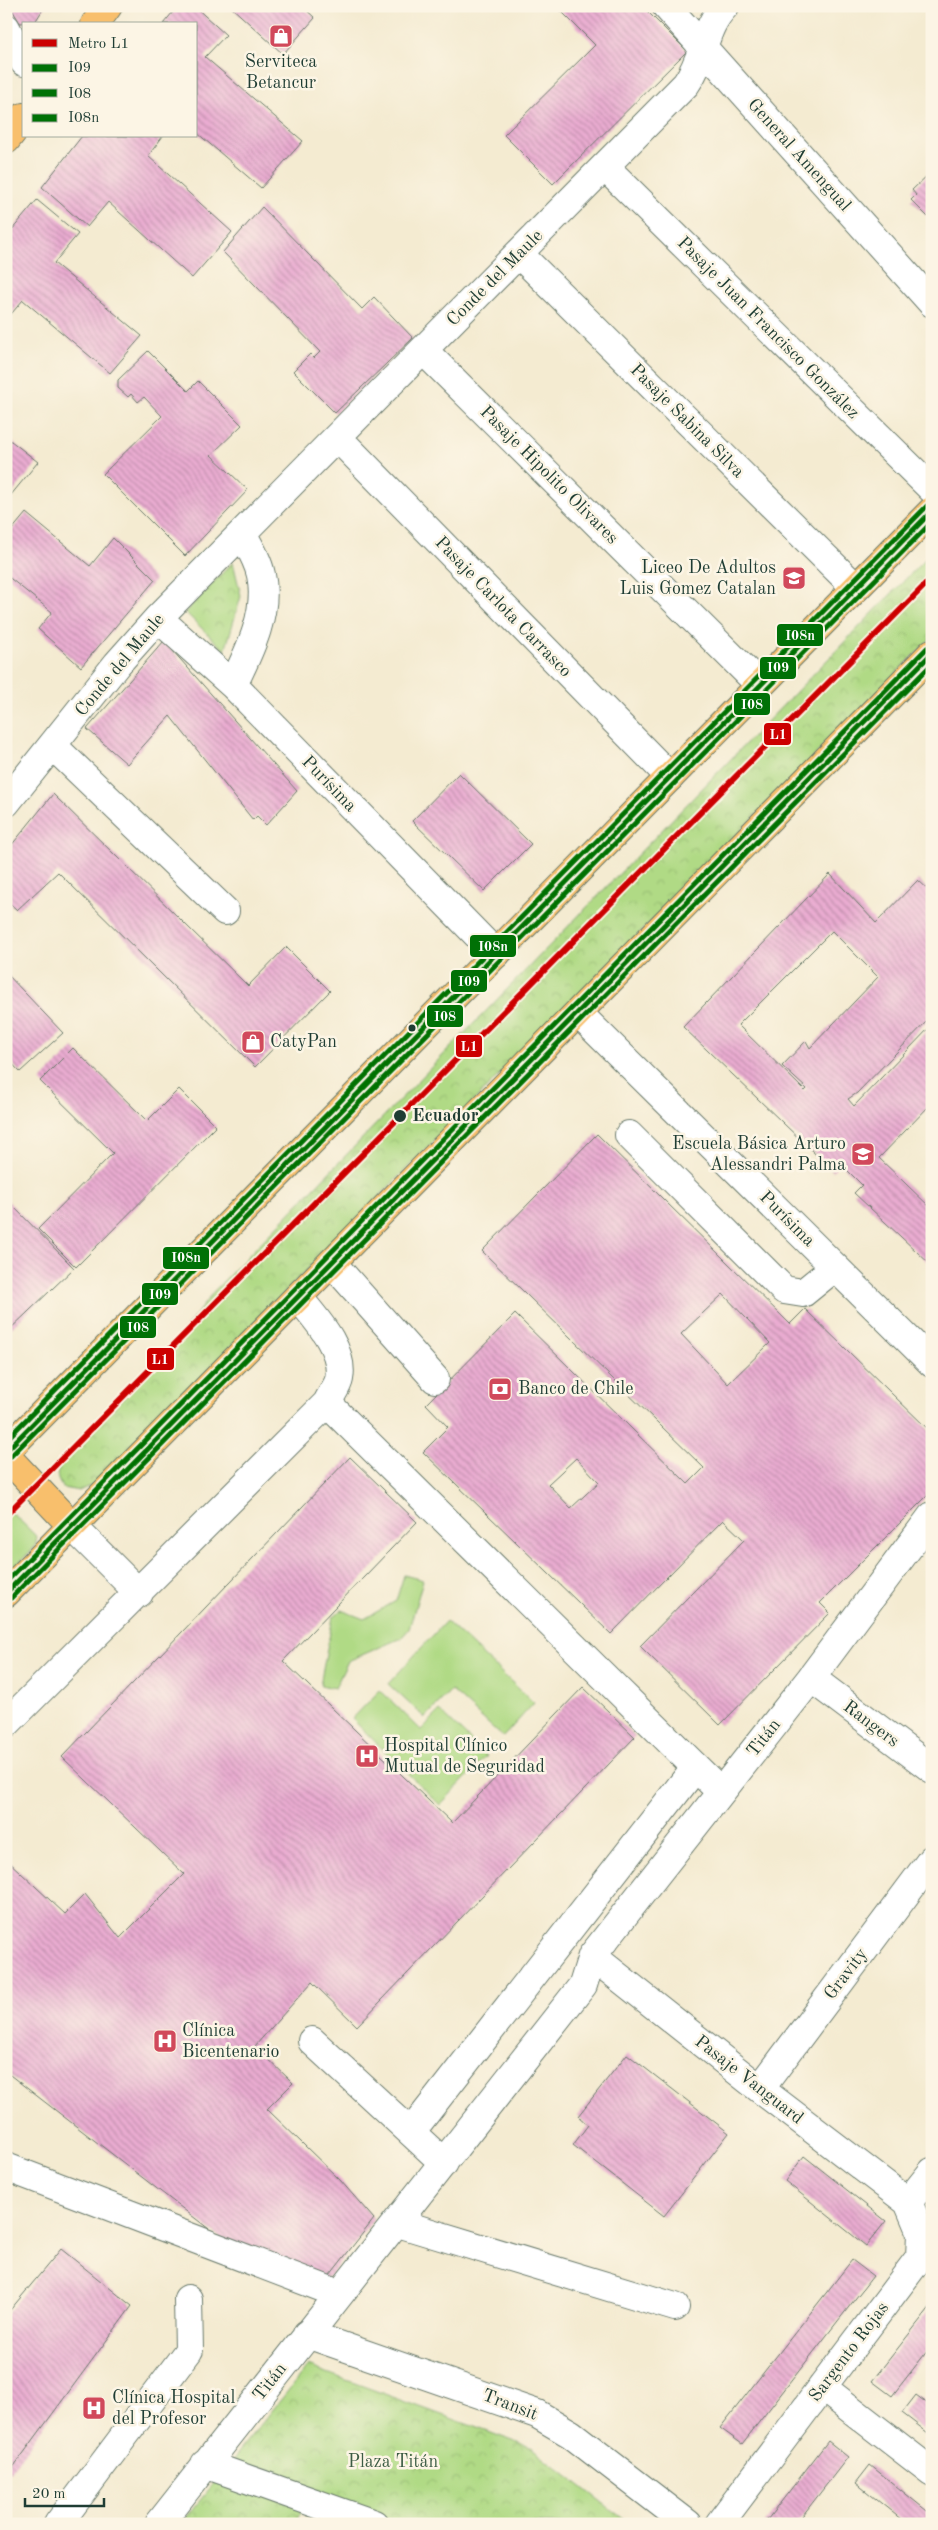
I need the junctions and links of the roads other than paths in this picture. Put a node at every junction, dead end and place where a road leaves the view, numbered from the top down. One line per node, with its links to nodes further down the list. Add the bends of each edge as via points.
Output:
1 (108, 6): 4 (main road)
2 (666, 6): 6 (street, General Amengual)
3 (725, 6): 6 (street, Conde del Maule, via 714,21)
4 (96, 22)
5 (6, 28): 7 (street)
6 (704, 48): 10 (street, Conde del Maule, via 699,64 686,84); 12 (street, General Amengual)
7 (22, 58)
8 (22, 120): 9 (main road)
9 (6, 140)
10 (605, 167): 11 (street, Conde del Maule); 15 (street, Pasaje Juan Francisco González)
11 (519, 254): 13 (street, Conde del Maule); 18 (street, Pasaje Sabina Silva)
12 (932, 303)
13 (423, 350): 14 (street, Conde del Maule); 21 (street, Pasaje Hipolito Olivares)
14 (336, 437): 17 (street, Conde del Maule); 24 (street, Pasaje Carlota Carrasco)
15 (932, 489)
16 (932, 511): 18 (main road)
17 (242, 533): 19 (street, Conde del Maule); 22 (street, via 256,558 263,594 252,643)
18 (856, 588): 21 (main road)
19 (158, 618): 22 (street, Purísima); 23 (street, Conde del Maule, via 117,664)
20 (932, 653): 28 (main road)
21 (760, 685): 24 (main road)
22 (233, 686): 27 (street, Purísima)
23 (53, 746): 25 (street, Conde del Maule); 26 (street)
24 (670, 777): 27 (main road)
25 (6, 803)
26 (225, 911)
27 (496, 954): 36 (main road)
28 (578, 1012): 30 (main road); 31 (street, Purísima)
29 (629, 1135): 31 (street, via 784,1290 804,1293)
30 (332, 1263): 32 (main road); 34 (street)
31 (835, 1267): 33 (street, Purísima)
32 (298, 1298): 35 (street, via 328,1333 337,1356 339,1379); 39 (main road)
33 (932, 1364)
34 (435, 1379)
35 (327, 1403): 40 (street); 44 (street)
36 (6, 1452)
37 (6, 1456): 39 (main road)
38 (932, 1516): 42 (street, Titán)
39 (72, 1526): 40 (street); 41 (main road)
40 (138, 1592): 43 (street)
41 (6, 1593)
42 (811, 1678): 45 (street, Rangers); 46 (street, Titán)
43 (6, 1724)
44 (695, 1768): 46 (street); 51 (street)
45 (932, 1769)
46 (721, 1792): 48 (street, Titán)
47 (932, 1859): 50 (street, Gravity)
48 (592, 1956): 50 (street, Pasaje Vanguard); 52 (street, Titán, via 583,1985)
49 (312, 2041): 51 (street)
50 (760, 2089): 55 (street, Pasaje Vanguard)
51 (411, 2132): 52 (street)
52 (444, 2163): 56 (street, Titán)
53 (6, 2167): 58 (street)
54 (932, 2172): 55 (street)
55 (908, 2202): 57 (street, Sargento Rojas)
56 (398, 2223): 58 (street, Titán); 60 (street)
57 (927, 2237): 62 (street, Sargento Rojas, via 920,2257)
58 (339, 2294): 61 (street, Titán)
59 (188, 2299): 66 (street, via 189,2350)
60 (675, 2307)
61 (307, 2334): 63 (street, Titán); 68 (street, Transit, via 537,2414 571,2434)
62 (822, 2387): 64 (street); 69 (street, Sargento Rojas)
63 (205, 2464): 65 (street, Titán); 67 (street)
64 (932, 2472)
65 (161, 2523)
66 (58, 2524)
67 (374, 2524)
68 (688, 2524)
69 (719, 2524)

